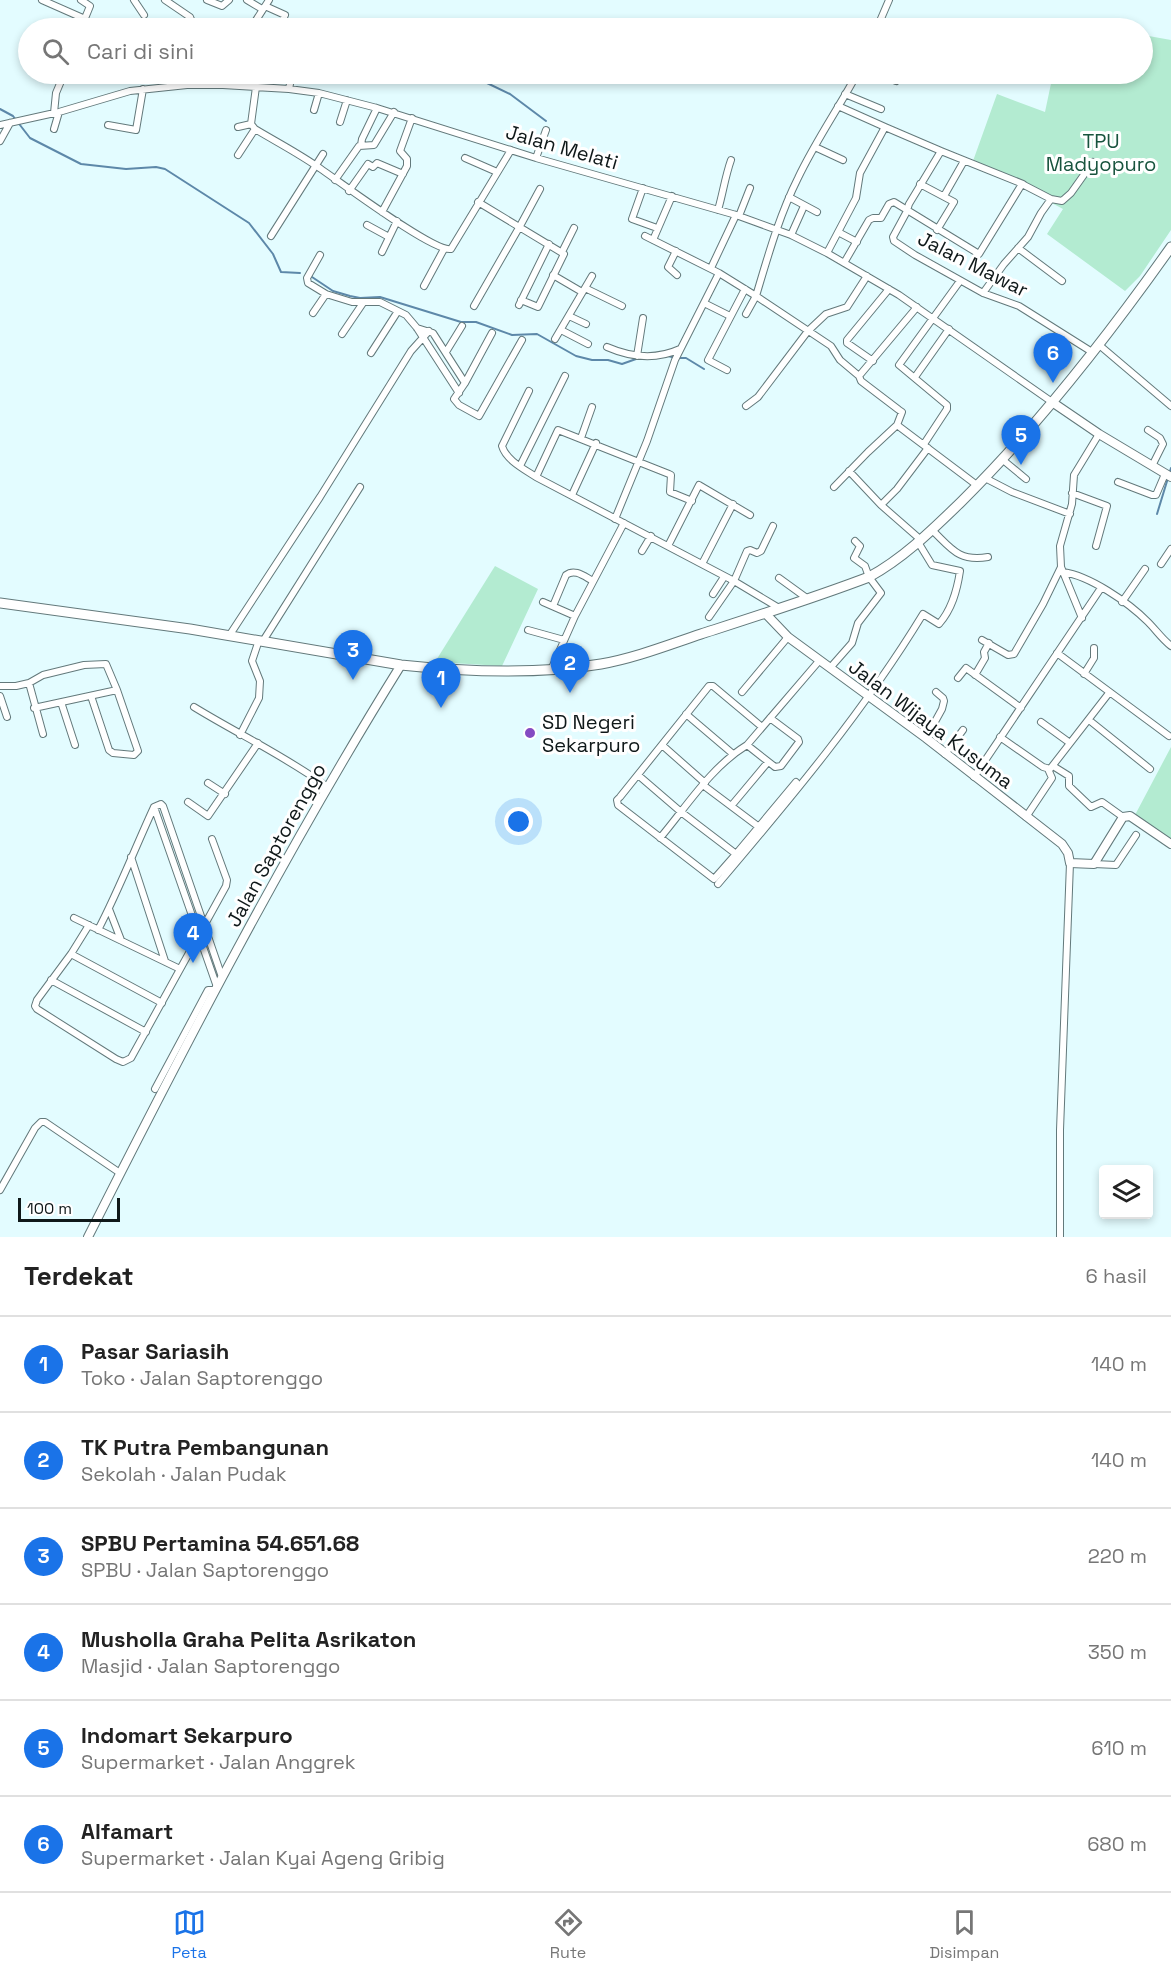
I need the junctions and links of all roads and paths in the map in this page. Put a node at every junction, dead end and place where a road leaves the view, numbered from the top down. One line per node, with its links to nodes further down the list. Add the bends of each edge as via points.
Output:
1 (42, 0): 12 (street)
2 (81, 0): 9 (street)
3 (134, 0): 11 (street)
4 (165, 0): 14 (street)
5 (207, 0): 6 (street, via 222,6)
6 (229, 0)
7 (247, 0): 10 (street)
8 (889, 0): 16 (street)
9 (91, 2): 13 (street)
10 (266, 6): 15 (street, via 285,15)
11 (144, 15)
12 (83, 18)
13 (86, 18)
14 (190, 18)
15 (284, 18)
16 (881, 18)
17 (59, 84): 32 (street)
18 (290, 84): 24 (street)
19 (852, 84): 26 (street)
20 (187, 85): 21 (street, Jalan Melati); 23 (street, Jalan Melati)
21 (223, 85): 22 (street, Jalan Melati)
22 (253, 86): 24 (street, Jalan Melati); 40 (street)
23 (143, 89): 32 (street, Jalan Melati); 38 (street, via 136,130)
24 (289, 89): 25 (street, Jalan Melati)
25 (319, 93): 27 (street, Jalan Melati); 31 (street)
26 (846, 94): 28 (street); 30 (street)
27 (347, 100): 29 (street, Jalan Melati); 36 (street)
28 (838, 106): 41 (street); 46 (street)
29 (377, 108): 33 (street, Jalan Melati); 45 (street)
30 (881, 109)
31 (314, 110)
32 (56, 112): 35 (street, Jalan Melati); 42 (street)
33 (394, 112): 34 (street, Jalan Melati); 45 (street, via 374,145)
34 (412, 118): 47 (street, Jalan Melati); 59 (street, via 400,151 408,161)
35 (14, 122): 37 (street, Jalan Melati); 44 (street)
36 (340, 122)
37 (0, 125)
38 (108, 125)
39 (238, 127): 40 (street)
40 (253, 127): 50 (street); 57 (street)
41 (885, 127): 48 (street); 85 (street, via 861,173 855,198)
42 (54, 129)
43 (546, 130): 52 (street)
44 (0, 141)
45 (361, 145): 60 (street)
46 (815, 147): 54 (street); 69 (street)
47 (511, 150): 52 (street, Jalan Melati); 58 (street)
48 (941, 152): 55 (street); 61 (street, Jalan Mawar)
49 (323, 154): 57 (street)
50 (238, 155)
51 (465, 158): 58 (street)
52 (536, 158): 63 (street, Jalan Melati)
53 (730, 160): 73 (street)
54 (843, 160)
55 (964, 160): 62 (street); 68 (street)
56 (1093, 162): 70 (street, via 1066,198 1059,202)
57 (315, 165): 60 (street); 87 (street)
58 (497, 172): 71 (street)
59 (402, 174): 66 (street, via 377,163 373,167 368,164); 75 (street)
60 (335, 180): 66 (street)
61 (920, 184): 68 (street); 74 (street, Jalan Mawar)
62 (1023, 184): 70 (street); 84 (street, via 979,254)
63 (643, 188): 67 (street, Jalan Melati); 82 (street, via 632,219)
64 (750, 188): 77 (street)
65 (540, 189): 80 (street)
66 (349, 190): 75 (street)
67 (672, 196): 73 (street, Jalan Melati); 82 (street)
68 (944, 196): 84 (street, via 955,203)
69 (789, 197): 72 (street); 83 (street)
70 (1051, 199): 94 (street)
71 (478, 202): 80 (street); 95 (street, via 451,249)
72 (804, 206): 76 (street); 86 (street)
73 (718, 210): 77 (street, Jalan Melati)
74 (907, 210): 84 (street); 91 (street, via 892,202 880,218 869,220); 108 (street, Jalan Mawar, via 894,241)
75 (382, 212): 78 (street)
76 (817, 212)
77 (737, 215): 83 (street, Jalan Melati); 102 (street)
78 (397, 221): 89 (street); 95 (street)
79 (367, 225): 89 (street)
80 (520, 226): 92 (street); 119 (street)
81 (574, 228): 98 (street)
82 (657, 228): 90 (street)
83 (776, 229): 86 (street, Jalan Melati); 116 (street)
84 (937, 230)
85 (838, 232): 91 (street); 99 (street)
86 (791, 235): 99 (street, Jalan Melati)
87 (271, 236)
88 (645, 236): 90 (street)
89 (389, 237): 97 (street)
90 (653, 240): 96 (street)
91 (856, 242): 101 (street)
92 (549, 244): 98 (street); 104 (street, via 520,302 538,307)
93 (1171, 247): 143 (main road)
94 (1018, 248): 109 (street); 114 (street)
95 (444, 249): 110 (street)
96 (676, 250): 102 (street); 105 (street, via 668,267)
97 (382, 252)
98 (562, 252): 104 (street, via 564,256)
99 (827, 253): 101 (street, Jalan Melati)
100 (320, 255): 115 (street, via 306,281)
101 (844, 263): 107 (street, Jalan Melati)
102 (711, 268): 103 (street)
103 (718, 273): 111 (street); 118 (street)
104 (554, 275): 113 (street)
105 (677, 275)
106 (592, 276): 113 (street)
107 (867, 276): 112 (street, Jalan Melati); 135 (street, via 847,307 826,314)
108 (960, 281): 114 (street, Jalan Mawar); 127 (street)
109 (1062, 281)
110 (424, 286)
111 (745, 289): 116 (street); 126 (street)
112 (890, 289): 121 (street, Jalan Melati); 149 (street, via 847,340)
113 (584, 290): 120 (street); 125 (street)
114 (983, 293): 143 (street, Jalan Mawar, via 1019,306)
115 (326, 294): 117 (street); 123 (street)
116 (756, 296): 124 (street); 135 (street)
117 (363, 303): 122 (street, via 380,302); 137 (street)
118 (704, 303): 126 (street); 144 (street)
119 (474, 306)
120 (622, 306)
121 (917, 307): 127 (street, Jalan Melati); 149 (street)
122 (398, 311): 131 (street); 146 (street)
123 (313, 313)
124 (746, 314)
125 (569, 316): 129 (street); 133 (street)
126 (730, 316): 148 (street)
127 (933, 317): 132 (street, Jalan Melati); 154 (street, via 899,365)
128 (643, 318): 147 (street)
129 (586, 324)
130 (462, 326): 145 (street)
131 (417, 328): 134 (street); 138 (street)
132 (949, 329): 154 (street); 158 (street, Jalan Melati)
133 (561, 330): 139 (street); 141 (street)
134 (429, 331): 138 (street); 145 (street)
135 (808, 331): 153 (street, via 831,346 838,358); 159 (street, via 758,397)
136 (492, 333): 155 (street)
137 (342, 334)
138 (423, 337): 157 (street); 222 (street)
139 (555, 339)
140 (522, 340): 157 (street, via 479,416 456,402)
141 (588, 345)
142 (607, 347): 147 (street)
143 (1095, 348): 158 (main road); 160 (street, Jalan Mawar)
144 (679, 351): 147 (street); 169 (street)
145 (446, 352): 155 (street)
146 (371, 353)
147 (637, 356)
148 (708, 360): 150 (street); 151 (street)
149 (873, 361): 153 (street)
150 (704, 367)
151 (727, 370)
152 (565, 376): 170 (street)
153 (859, 376): 162 (street, via 902,412)
154 (915, 377): 167 (street, via 948,408)
155 (465, 383): 157 (street)
156 (529, 391): 170 (street, via 502,446)
157 (459, 393)
158 (1052, 402): 164 (street); 168 (main road)
159 (746, 406)
160 (1171, 406)
161 (592, 407): 165 (street)
162 (897, 425): 167 (street); 172 (street)
163 (1148, 429): 171 (street, via 1163,444)
164 (1099, 434): 171 (street); 180 (street, via 1077,470)
165 (581, 438): 166 (street); 174 (street, via 558,429)
166 (596, 443): 169 (street); 181 (street)
167 (926, 446): 176 (street); 184 (street, via 897,489)
168 (1002, 460): 175 (street); 176 (main road)
169 (638, 462): 182 (street, via 671,475 670,492); 187 (street)
170 (520, 466): 174 (street)
171 (1152, 466): 173 (street)
172 (849, 471): 179 (street); 184 (street)
173 (1168, 476): 177 (street, via 1156,495)
174 (536, 477): 181 (street)
175 (1026, 479)
176 (981, 482): 185 (street); 190 (main road)
177 (1118, 482)
178 (360, 488): 225 (street)
179 (834, 488)
180 (1072, 493): 185 (street); 195 (street, via 1107,506)
181 (572, 495): 187 (street)
182 (692, 501): 183 (street, via 699,485); 194 (street)
183 (734, 504): 186 (street); 199 (street)
184 (881, 505): 193 (street)
185 (1070, 514): 202 (street, via 1060,546)
186 (750, 515)
187 (615, 519): 188 (street)
188 (624, 523): 191 (street); 206 (street)
189 (773, 526): 207 (street, via 760,551 747,551)
190 (932, 530): 193 (main road); 198 (street, via 960,556)
191 (651, 536): 194 (street); 197 (street)
192 (855, 541): 204 (street, via 860,546 854,558 865,566)
193 (919, 541): 204 (main road); 244 (street, via 932,565 960,571 954,599 940,624 923,614)
194 (668, 546): 199 (street)
195 (1096, 546)
196 (1171, 549): 200 (street)
197 (642, 551)
198 (988, 557)
199 (702, 564): 203 (street)
200 (1161, 564)
201 (1145, 568): 212 (street)
202 (1062, 570): 208 (street); 219 (street); 234 (street, via 1014,654 1008,655 986,642 985,658)
203 (724, 577): 207 (street); 209 (street)
204 (869, 577): 210 (main road); 231 (street, via 881,592 858,623 852,643)
205 (779, 578): 210 (street)
206 (593, 581): 214 (street, via 569,572); 217 (street)
207 (734, 581): 215 (street); 218 (street)
208 (1101, 588): 212 (street); 219 (street)
209 (714, 594)
210 (808, 599): 215 (main road)
211 (543, 602): 214 (street)
212 (1122, 602): 226 (street)
213 (0, 603): 222 (main road)
214 (553, 606): 217 (street)
215 (780, 609): 216 (main road)
216 (766, 614): 223 (street, Jalan Wijaya Kusuma); 232 (main road, via 621,659)
217 (575, 616): 224 (street)
218 (709, 617)
219 (1082, 618): 228 (street)
220 (528, 630): 224 (street)
221 (1171, 635): 226 (street)
222 (229, 636): 225 (main road)
223 (788, 638): 229 (street, Jalan Wijaya Kusuma); 239 (street)
224 (564, 640): 232 (street)
225 (261, 641): 230 (main road); 257 (street, via 252,661 260,681 259,698)
226 (1169, 644)
227 (1094, 648): 233 (street, via 1094,658)
228 (1057, 653): 233 (street); 248 (street)
229 (819, 661): 231 (street, Jalan Wijaya Kusuma); 251 (street)
230 (401, 665): 232 (main road, via 462,671); 276 (street, Jalan Saptorenggo)
231 (830, 668): 244 (street, Jalan Wijaya Kusuma)
232 (550, 670)
233 (1084, 674): 241 (street)
234 (975, 675): 235 (street, via 965,668); 248 (street)
235 (958, 678)
236 (29, 683): 237 (street); 238 (street, via 43,675 106,664); 247 (street)
237 (0, 686)
238 (117, 690): 243 (street); 243 (street, via 138,751 134,755 108,749)
239 (742, 692)
240 (936, 692): 259 (street, via 944,704)
241 (1109, 693): 252 (street); 258 (street)
242 (0, 696): 250 (street)
243 (91, 696): 245 (street)
244 (868, 696): 259 (street, Jalan Wijaya Kusuma); 295 (street, via 807,778)
245 (61, 702): 247 (street); 263 (street)
246 (194, 707): 257 (street)
247 (34, 708): 256 (street)
248 (1021, 708): 260 (street)
249 (686, 714): 254 (street, via 710,686); 264 (street); 266 (street)
250 (8, 717)
251 (770, 718): 254 (street); 268 (street, via 798,742 778,768)
252 (1089, 720): 262 (street); 270 (street)
253 (1041, 722): 262 (street)
254 (762, 727): 265 (street)
255 (963, 730): 267 (street)
256 (43, 734)
257 (240, 735): 261 (street)
258 (1169, 736)
259 (926, 738): 267 (street, Jalan Wijaya Kusuma)
260 (1000, 738): 269 (street); 272 (street)
261 (258, 743): 276 (street); 277 (street)
262 (1070, 743): 269 (street)
263 (75, 745)
264 (662, 745): 271 (street); 275 (street)
265 (747, 745): 266 (street); 268 (street)
266 (733, 754): 275 (street)
267 (945, 754): 272 (street, Jalan Wijaya Kusuma)
268 (768, 762): 279 (street)
269 (1050, 768): 282 (street, via 1069,776 1069,786 1091,807 1102,802); 283 (street, via 1052,778)
270 (1150, 769)
271 (638, 775): 281 (street); 286 (street, via 617,802)
272 (974, 777): 283 (street, Jalan Wijaya Kusuma)
273 (796, 782): 284 (street)
274 (208, 783): 277 (street)
275 (704, 784): 279 (street); 281 (street)
276 (327, 786): 306 (street, Jalan Saptorenggo)
277 (225, 794): 278 (street, via 208,816)
278 (188, 802)
279 (732, 805): 284 (street)
280 (154, 807): 290 (street); 293 (street, via 163,806); 294 (street)
281 (681, 812): 286 (street); 289 (street)
282 (1127, 816): 288 (street); 292 (street)
283 (1026, 817): 291 (street, Jalan Wijaya Kusuma, via 1062,844)
284 (759, 827): 289 (street)
285 (1136, 835): 292 (street, via 1116,866)
286 (660, 838): 289 (street, via 712,879)
287 (212, 839): 299 (street, via 227,883)
288 (1171, 844)
289 (736, 854)
290 (131, 856): 296 (street); 304 (street)
291 (1070, 863): 292 (street); 316 (street)
292 (1094, 864)
293 (184, 867): 294 (street); 299 (street)
294 (176, 870): 301 (street)
295 (717, 884)
296 (109, 909): 300 (street); 302 (street)
297 (74, 918): 298 (street)
298 (88, 925): 300 (street); 303 (street)
299 (204, 925): 301 (street); 306 (street)
300 (98, 930): 302 (street)
301 (199, 934): 305 (street); 308 (street)
302 (121, 941): 304 (street)
303 (71, 954): 307 (street); 309 (street)
304 (165, 962): 305 (street)
305 (180, 969): 309 (street)
306 (222, 977): 308 (street, Jalan Saptorenggo)
307 (51, 980): 310 (street); 310 (street, via 36,1003 37,1009 116,1059 123,1062 131,1058)
308 (216, 988): 311 (street, Jalan Saptorenggo)
309 (162, 1003): 310 (street)
310 (146, 1032)
311 (167, 1075): 312 (street); 313 (street, Jalan Saptorenggo)
312 (155, 1089)
313 (120, 1173): 314 (street, via 40,1122); 315 (street, Jalan Saptorenggo)
314 (1, 1186)
315 (88, 1237)
316 (1060, 1237)

